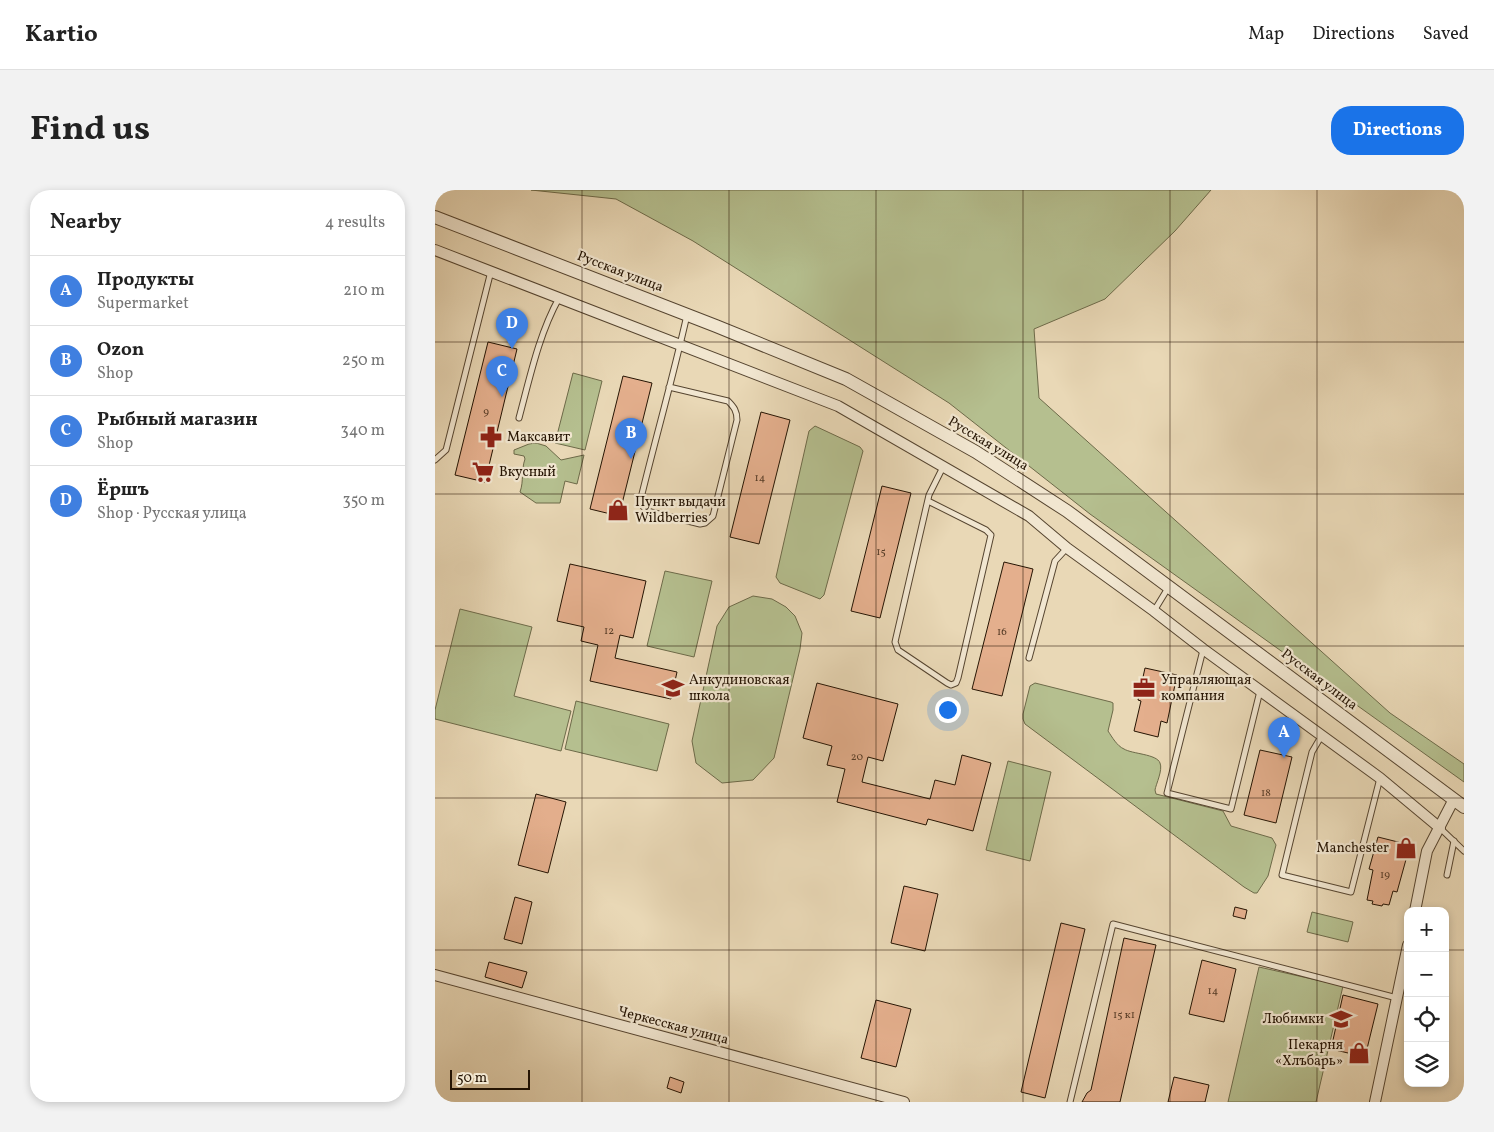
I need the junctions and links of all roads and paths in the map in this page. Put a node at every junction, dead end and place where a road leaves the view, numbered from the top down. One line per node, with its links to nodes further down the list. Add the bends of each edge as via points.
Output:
1 (435, 217): 5 (street, Русская улица)
2 (435, 250): 3 (street)
3 (491, 271): 4 (street); 9 (lane, via 446,450)
4 (559, 297): 6 (street); 8 (lane, via 535,356)
5 (687, 315): 6 (lane); 13 (street, Русская улица, via 846,379 976,452 1067,511)
6 (680, 344): 7 (lane); 10 (street, via 838,406)
7 (669, 387): 7 (lane, via 728,401 737,412 713,516 705,523 647,511 641,504)
8 (519, 418)
9 (435, 460)
10 (944, 467): 11 (lane); 12 (street, via 1029,516)
11 (928, 501): 11 (lane, via 895,642 898,650 951,685 956,683 991,535)
12 (1067, 548): 14 (street); 16 (lane, via 1055,561)
13 (1169, 587): 14 (lane); 20 (street, Русская улица)
14 (1154, 611): 15 (street)
15 (1203, 649): 17 (street); 17 (lane, via 1167,794 1231,809)
16 (1029, 658)
17 (1260, 692): 18 (street)
18 (1322, 735): 19 (street); 19 (lane, via 1312,752 1282,875 1351,892)
19 (1381, 778): 21 (street)
20 (1459, 803): 21 (street)
21 (1440, 828): 22 (lane); 25 (street, via 1427,851)
22 (1454, 841): 23 (lane); 24 (lane)
23 (1464, 851)
24 (1447, 875)
25 (1416, 907)
26 (1407, 952): 28 (street)
27 (435, 976): 29 (street, Черкесская улица)
28 (1397, 998): 30 (lane, via 1113,924); 31 (street)
29 (904, 1102)
30 (1070, 1102)
31 (1375, 1102)

